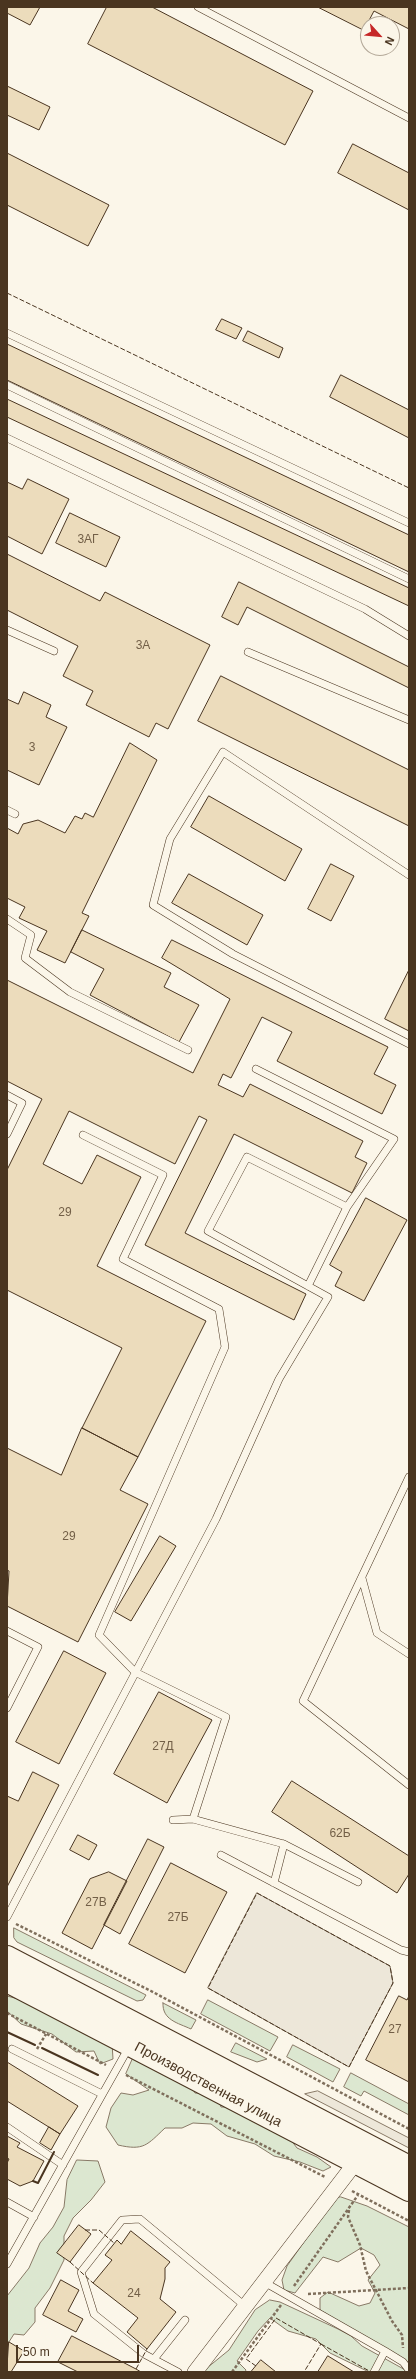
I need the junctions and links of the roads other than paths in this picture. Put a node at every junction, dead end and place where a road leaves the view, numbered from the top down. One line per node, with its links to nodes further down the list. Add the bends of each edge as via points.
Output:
1 (198, 7): 2 (lane)
2 (409, 118)
3 (7, 333): 6 (lane)
4 (7, 385): 7 (lane)
5 (7, 438): 9 (lane, via 365,609)
6 (409, 523)
7 (409, 579)
8 (7, 630): 10 (lane)
9 (409, 636)
10 (54, 651)
11 (248, 652): 12 (lane)
12 (409, 720)
13 (7, 810): 14 (lane)
14 (15, 814)
15 (409, 875): 17 (lane, via 223,752 170,839 153,905 233,954)
16 (7, 919): 18 (lane, via 31,935 25,958 70,992)
17 (409, 1044)
18 (188, 1050)
19 (256, 1069): 23 (lane, via 394,1139)
20 (7, 1096): 21 (lane, via 22,1103)
21 (7, 1134)
22 (83, 1135): 29 (lane, via 163,1175 123,1259 219,1309 225,1347 99,1635)
23 (347, 1207): 24 (lane); 24 (lane, via 247,1158 208,1231)
24 (308, 1286): 29 (lane, via 328,1297 279,1379 216,1520)
25 (409, 1477): 26 (lane)
26 (362, 1578): 28 (lane, via 377,1633); 31 (lane, via 303,1701)
27 (7, 1631): 30 (lane, via 38,1647)
28 (409, 1654)
29 (135, 1672): 32 (lane, via 226,1717); 38 (lane)
30 (7, 1708)
31 (409, 1785)
32 (193, 1819): 33 (lane); 34 (lane)
33 (173, 1820)
34 (284, 1844): 36 (lane); 37 (lane)
35 (221, 1855): 37 (lane)
36 (358, 1882)
37 (274, 1883): 39 (lane, via 400,1950)
38 (7, 1916)
39 (409, 1952)
40 (7, 1957): 48 (highway, Производственная улица)
41 (7, 1981): 42 (highway, Производственная улица)
42 (130, 2045): 44 (lane); 46 (highway, Производственная улица)
43 (12, 2048): 44 (lane)
44 (102, 2094): 47 (lane)
45 (7, 2127): 47 (lane)
46 (356, 2162): 49 (highway, Производственная улица); 53 (street)
47 (63, 2165): 51 (lane)
48 (409, 2166)
49 (409, 2190)
50 (7, 2202): 51 (lane)
51 (34, 2217): 52 (lane)
52 (7, 2264)
53 (264, 2282): 54 (street); 56 (lane)
54 (246, 2306): 57 (lane, via 140,2219 122,2220 81,2272 94,2314); 60 (street)
55 (185, 2320): 57 (lane)
56 (386, 2351): 58 (lane, via 403,2362); 61 (lane)
57 (154, 2359): 59 (lane)
58 (409, 2370)
59 (178, 2372)
60 (195, 2372)
61 (374, 2372)

